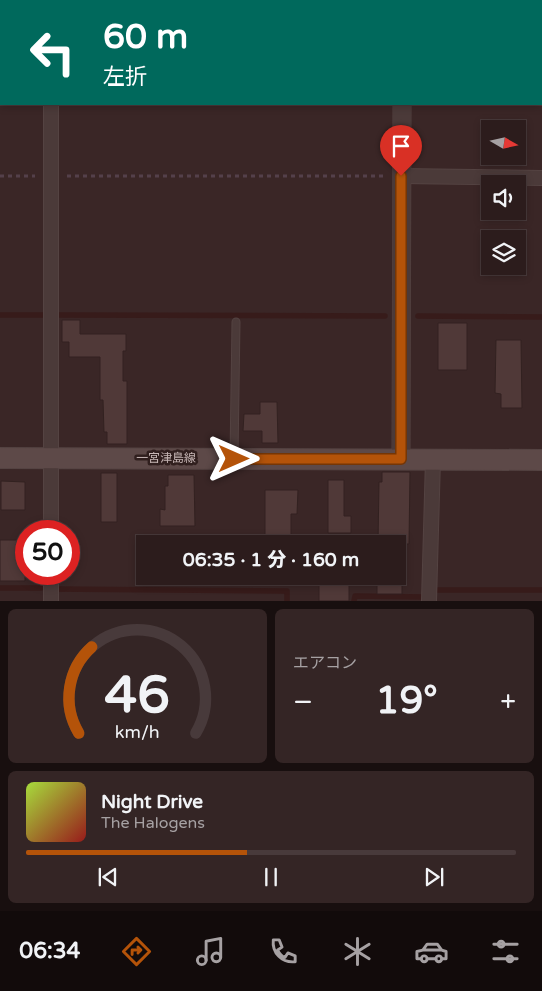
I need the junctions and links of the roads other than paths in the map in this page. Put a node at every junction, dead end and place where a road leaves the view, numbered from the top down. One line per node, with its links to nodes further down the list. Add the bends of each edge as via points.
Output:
1 (51, 105): 7 (street)
2 (402, 105): 3 (street)
3 (401, 176): 4 (street); 9 (street)
4 (542, 178)
5 (236, 322): 8 (lane)
6 (0, 458): 7 (main road, 一宮津島線)
7 (52, 458): 8 (main road, 一宮津島線); 12 (street)
8 (234, 459): 9 (main road, 一宮津島線)
9 (401, 459): 10 (main road, 一宮津島線)
10 (433, 460): 11 (main road, 一宮津島線); 15 (street)
11 (542, 460)
12 (51, 520)
13 (51, 585): 14 (street)
14 (51, 601)
15 (429, 601)

